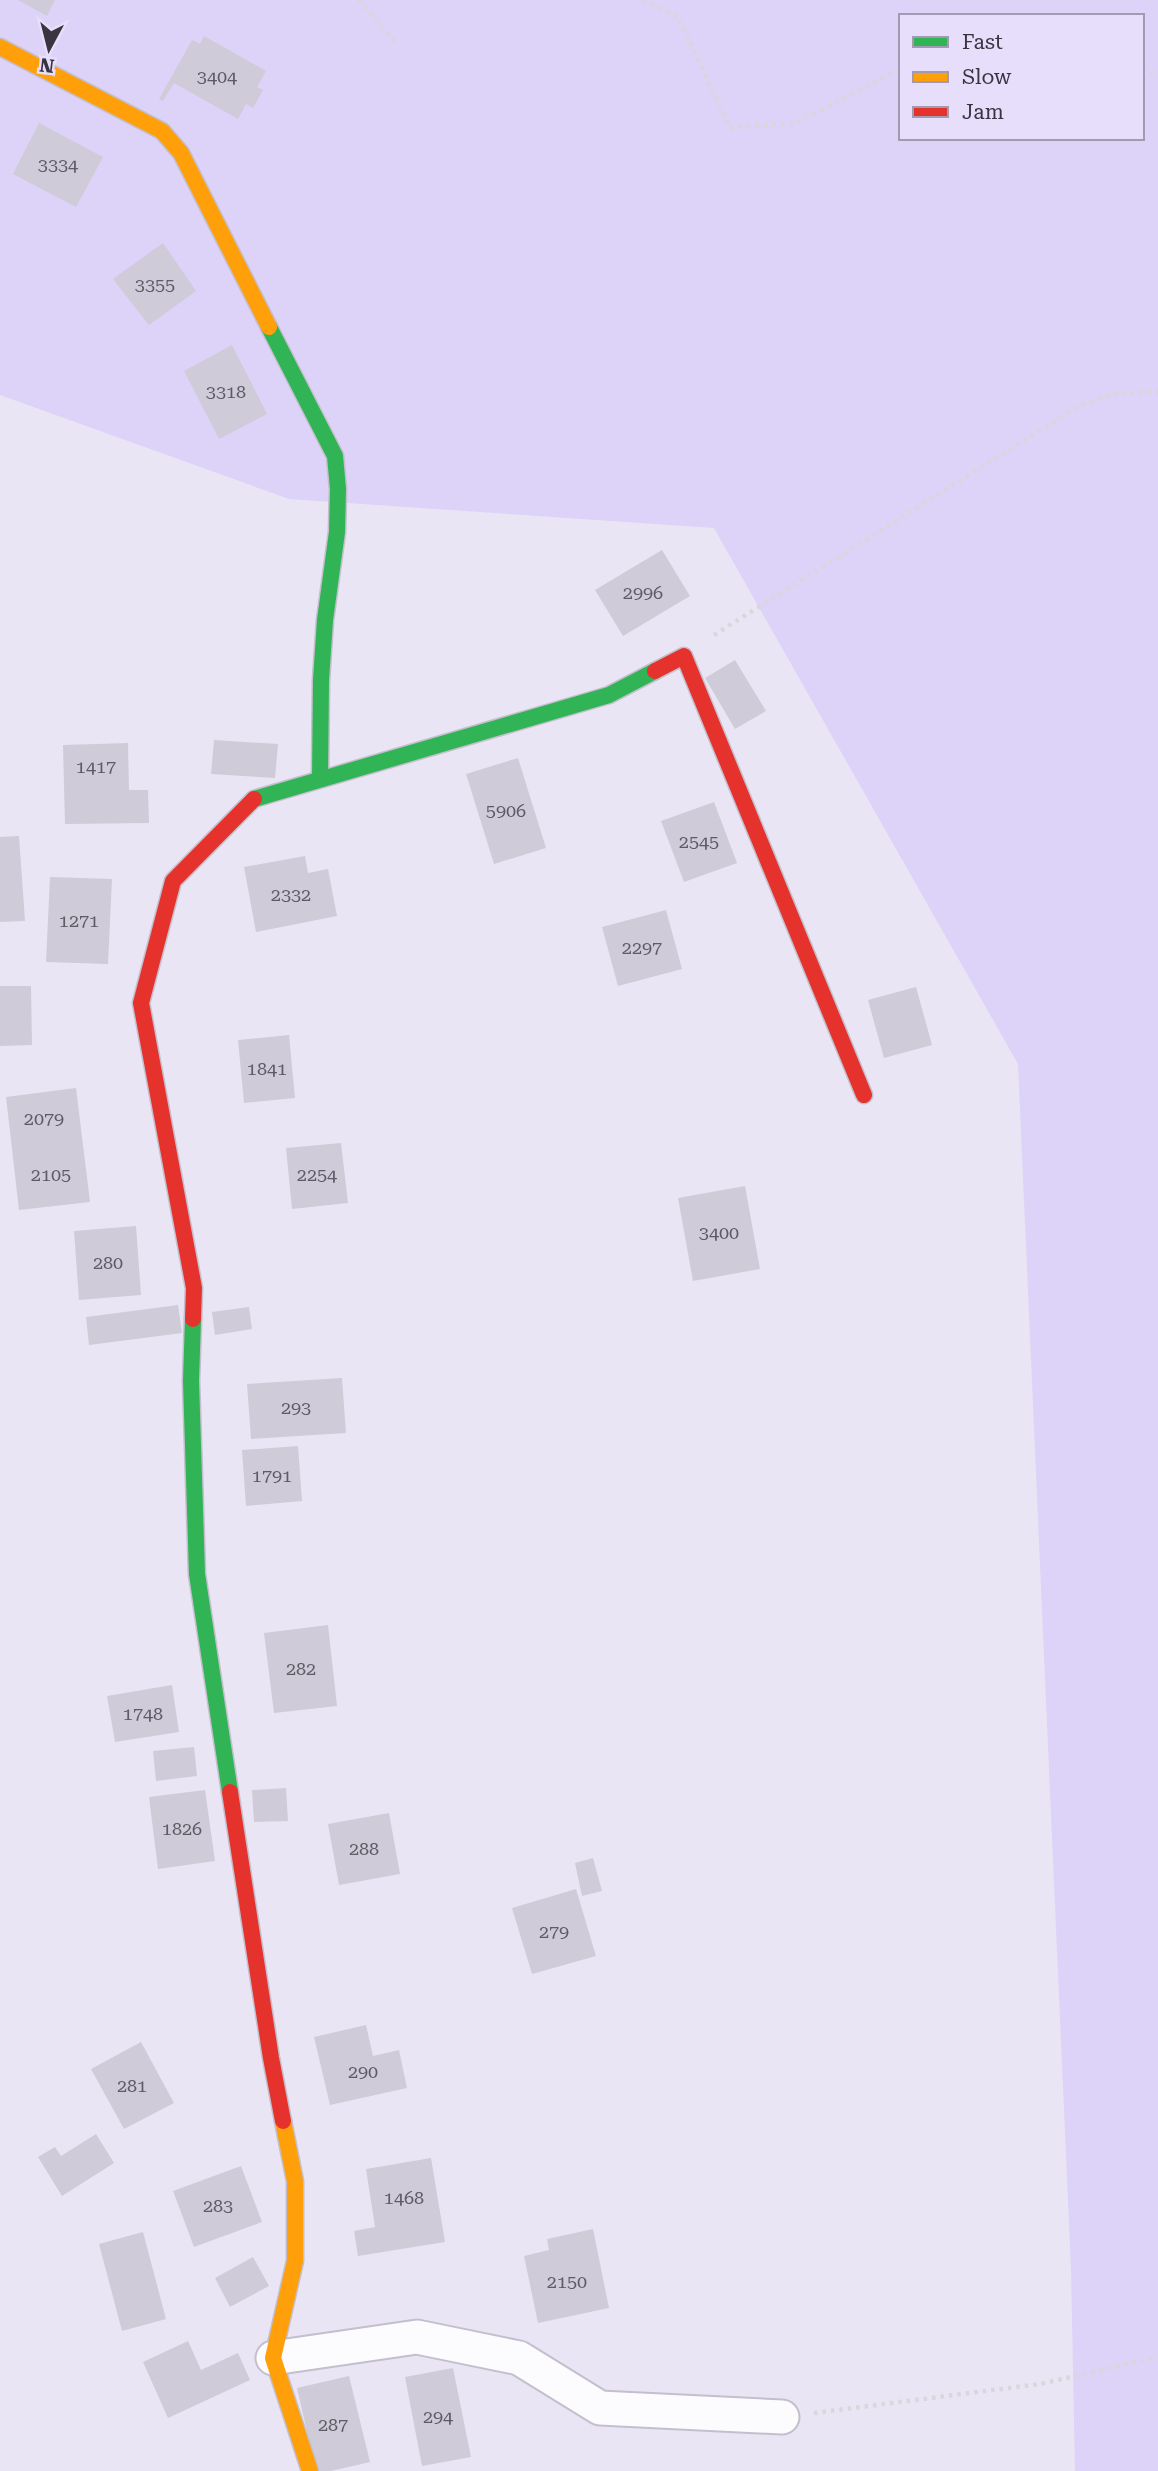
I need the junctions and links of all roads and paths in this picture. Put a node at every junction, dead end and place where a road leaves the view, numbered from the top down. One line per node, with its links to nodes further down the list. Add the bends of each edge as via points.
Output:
1 (359, 0): 3 (path)
2 (643, 0): 5 (path, via 678,17 730,128 795,123)
3 (396, 43)
4 (0, 47): 8 (street, via 162,131 181,153 335,456 337,532 325,620)
5 (899, 70)
6 (1158, 392): 7 (path, via 1115,393 1077,407)
7 (684, 656): 8 (street, via 609,695); 9 (street)
8 (320, 778): 11 (street, via 253,799 173,881 141,1003 194,1288 191,1381 197,1574 271,2058 295,2181 295,2261)
9 (864, 1095)
10 (1158, 2357): 12 (path, via 1040,2384)
11 (273, 2358): 12 (street, via 417,2337 519,2358 600,2408); 13 (street)
12 (782, 2417)
13 (310, 2471)

